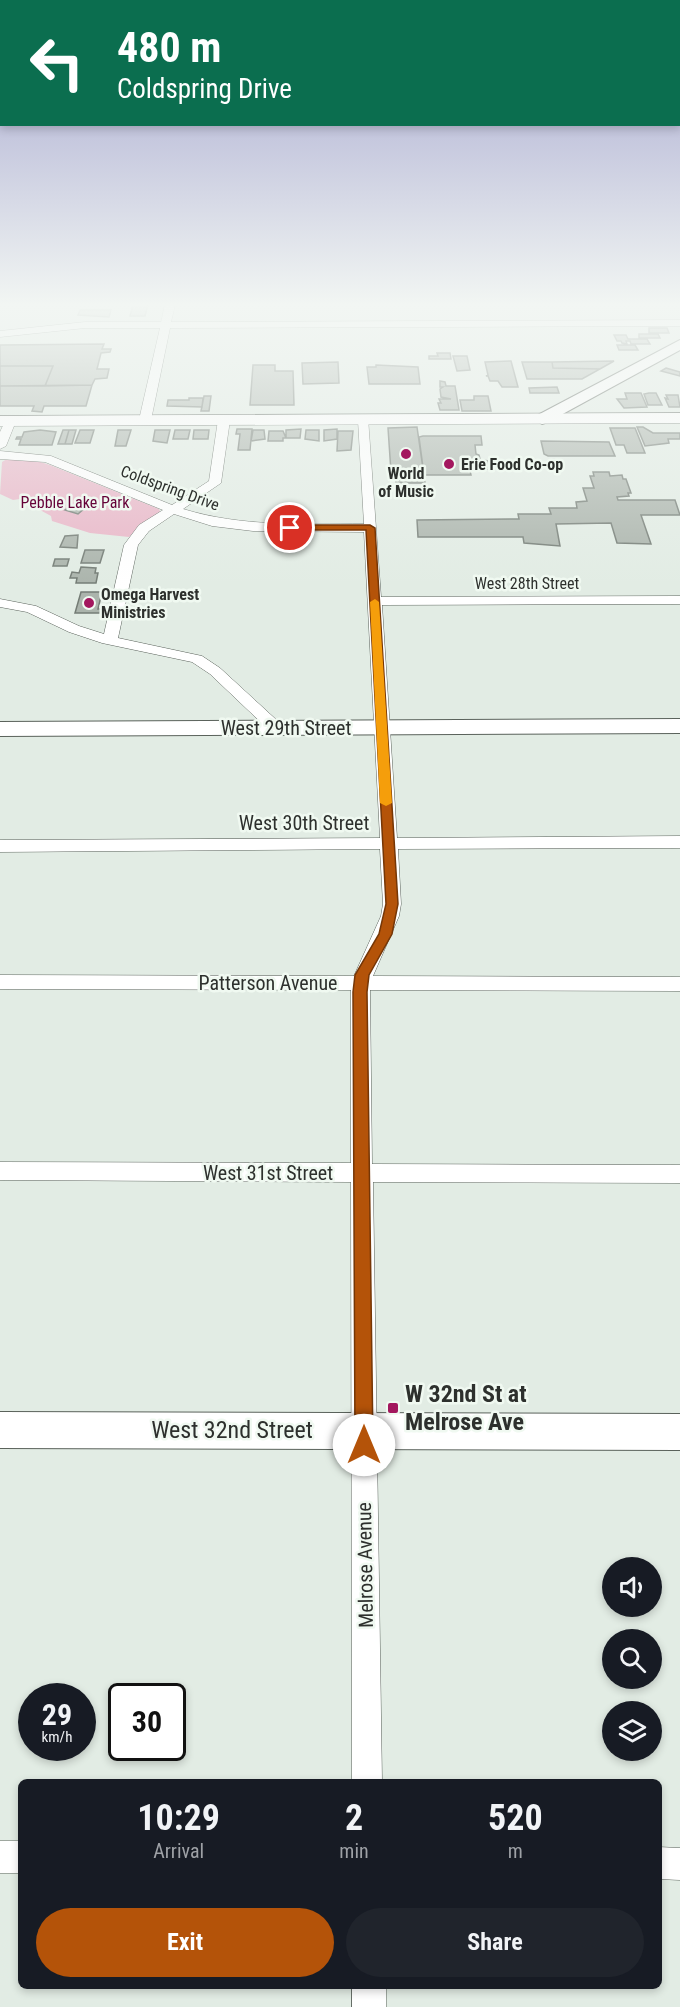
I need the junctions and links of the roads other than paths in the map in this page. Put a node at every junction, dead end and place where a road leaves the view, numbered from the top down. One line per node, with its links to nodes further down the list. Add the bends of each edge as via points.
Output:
1 (149, 399): 5 (street)
2 (579, 399): 4 (street)
3 (680, 418): 4 (main road)
4 (542, 419): 7 (main road)
5 (144, 420): 6 (main road); 8 (main road)
6 (225, 420): 7 (main road); 11 (street, via 215,483)
7 (364, 420): 12 (street, Melrose Avenue)
8 (5, 421): 9 (street)
9 (0, 446)
10 (0, 455): 11 (street, Coldspring Drive, via 47,459)
11 (173, 510): 12 (street, Coldspring Drive, via 239,526); 16 (street, via 144,528 133,541)
12 (370, 528): 14 (street, Melrose Avenue)
13 (680, 600): 14 (street, West 28th Street)
14 (375, 601): 19 (street, Melrose Avenue)
15 (0, 603): 16 (street, via 32,609 74,629)
16 (110, 640): 18 (street, via 196,658)
17 (680, 726): 19 (street, West 29th Street)
18 (276, 728): 19 (street, West 29th Street); 20 (street, West 29th Street)
19 (382, 728): 22 (street, Melrose Avenue)
20 (0, 729)
21 (680, 842): 22 (street, West 30th Street)
22 (389, 843): 23 (street, West 30th Street); 25 (street, Melrose Avenue, via 392,914)
23 (0, 846)
24 (0, 982): 25 (street, Patterson Avenue)
25 (360, 983): 26 (street, Patterson Avenue); 28 (street, Melrose Avenue)
26 (680, 984)
27 (0, 1171): 28 (street, West 31st Street)
28 (362, 1173): 29 (street, West 31st Street); 31 (street, Melrose Avenue)
29 (680, 1174)
30 (0, 1430): 31 (street, West 32nd Street)
31 (364, 1431): 32 (street, West 32nd Street); 33 (street, Melrose Avenue)
32 (680, 1432)
33 (367, 1779)
34 (0, 1857): 35 (street)
35 (18, 1857)
36 (662, 1863): 37 (street)
37 (680, 1864)
38 (369, 1989): 39 (street)
39 (369, 2007)

